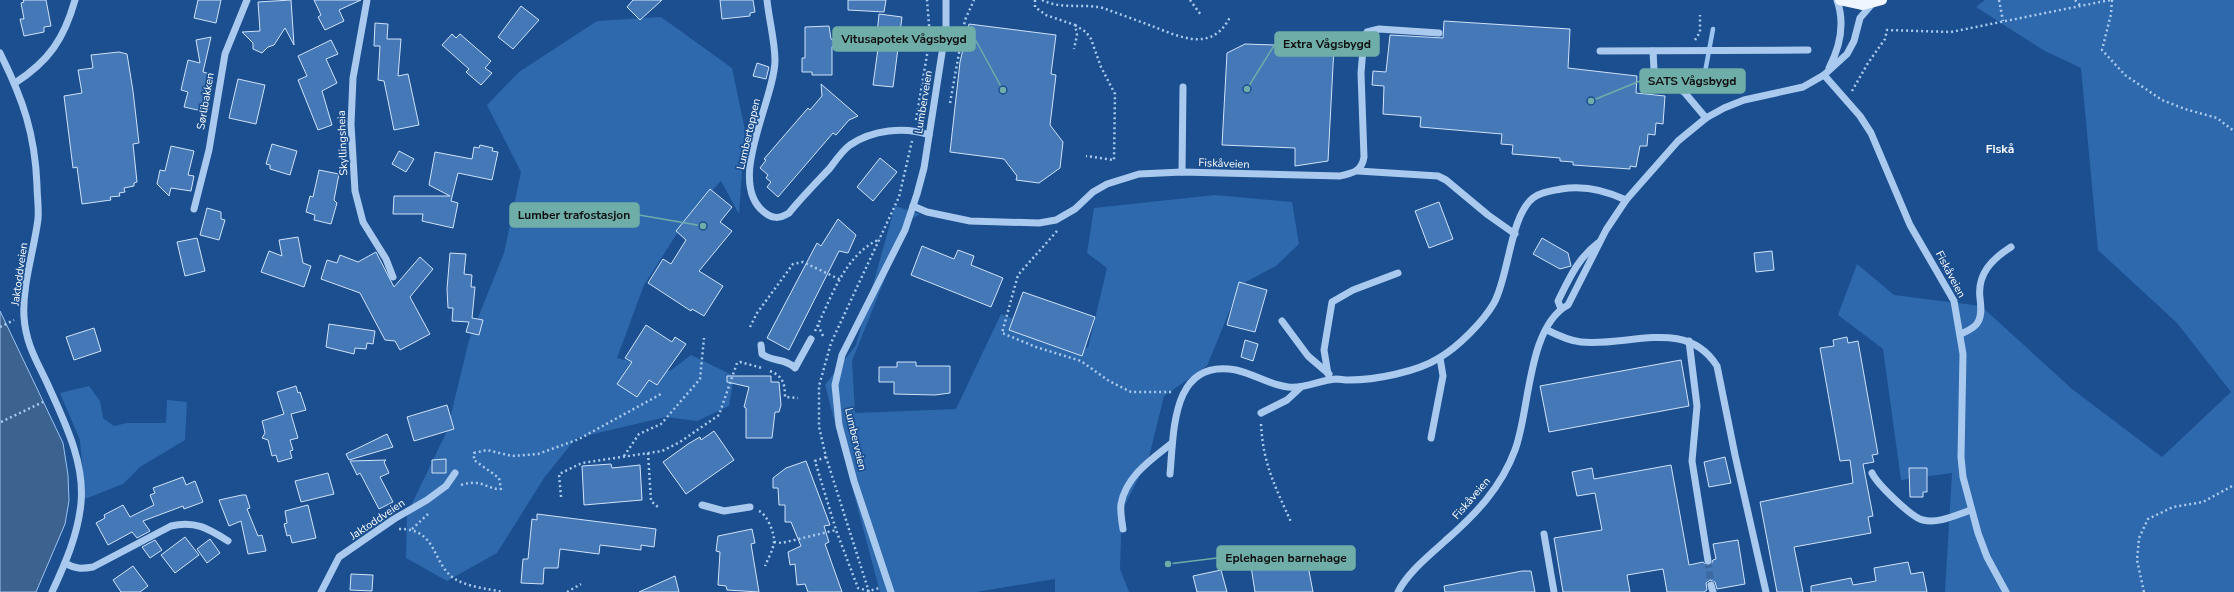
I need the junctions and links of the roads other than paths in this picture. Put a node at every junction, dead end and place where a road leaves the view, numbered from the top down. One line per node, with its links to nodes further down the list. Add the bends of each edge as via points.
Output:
1 (75, 0): 16 (street, via 64,29 46,60)
2 (247, 0): 24 (street, Sørlibakken, via 225,54 209,150)
3 (367, 0): 29 (street, Skyllingsheia, via 353,78 351,124 355,191 362,222 386,259)
4 (767, 0): 19 (street, Lumbertoppen, via 775,61 749,176 753,199 761,210 770,217 781,218 789,213 850,146 876,134 913,130)
5 (946, 0): 19 (street, Lumberveien, via 946,27)
6 (1837, 0): 15 (street, via 1841,13 1840,34 1836,55)
7 (1840, 0): 9 (main road, via 1853,4)
8 (1882, 0): 9 (main road)
9 (1872, 4): 15 (street, Fiskåveien, via 1860,18 1854,41 1847,54)
10 (1439, 33): 20 (street, via 1379,29 1367,32 1364,37 1361,73 1364,162)
11 (1808, 50): 13 (street)
12 (1600, 51): 13 (street)
13 (1652, 51): 18 (street, via 1654,70 1684,93)
14 (0, 53): 16 (street, Jaktoddveien)
15 (1825, 75): 18 (street, Fiskåveien, via 1803,87 1744,100); 33 (street, Fiskåveien, via 1871,133 1910,225 1950,292)
16 (15, 83): 54 (street, Jaktoddveien, via 32,133 36,167 38,217 25,301 26,334 31,352 69,434 80,477 81,503 73,543)
17 (1183, 87): 21 (street)
18 (1706, 118): 22 (street, Fiskåveien, via 1678,141)
19 (929, 135): 23 (street, Lumberveien, via 924,168)
20 (1358, 170): 21 (street, Fiskåveien, via 1340,176); 25 (street, Fiskåveien, via 1438,176)
21 (1182, 172): 23 (street, Fiskåveien, via 1139,174 1107,184 1056,220 1039,223 970,221 927,212)
22 (1626, 200): 25 (street, via 1592,188 1546,192 1526,205); 26 (street, Fiskåveien)
23 (913, 206): 55 (street, Lumberveien, via 890,261 842,355 835,385 838,425)
24 (194, 209)
25 (1515, 234): 37 (street, via 1504,278 1494,302 1473,329)
26 (1598, 243): 30 (street, Fiskåveien, via 1594,256 1568,305); 30 (street, Fiskåveien, via 1585,253 1571,274 1558,301)
27 (2012, 247): 33 (street, via 1991,262 1984,271 1979,286 1980,316 1976,326)
28 (1398, 273): 38 (street, via 1353,290 1332,302 1324,350)
29 (393, 277)
30 (1561, 309): 32 (street, Fiskåveien)
31 (1282, 321): 38 (street, via 1308,356)
32 (1546, 330): 35 (street, via 1580,342 1625,341 1665,336); 58 (street, Fiskåveien, via 1531,369 1516,450 1498,486 1483,505 1425,559)
33 (1961, 334): 49 (street, Fiskåveien, via 1961,457)
34 (811, 339): 36 (street, via 795,368 790,363 767,358 762,354)
35 (1690, 342): 53 (street, via 1697,406 1692,461); 60 (street, via 1696,343 1710,354 1718,366)
36 (761, 345)
37 (1440, 358): 39 (street, via 1387,375); 42 (street, via 1442,376)
38 (1328, 374): 39 (street)
39 (1336, 379): 40 (street)
40 (1300, 388): 41 (street, via 1287,400); 43 (street, via 1286,387 1249,373 1218,368 1204,371 1193,378 1183,393)
41 (1261, 414)
42 (1431, 438)
43 (1172, 443): 46 (street); 50 (street, via 1144,466 1127,486 1121,505)
44 (455, 473): 57 (street, Jaktoddveien, via 438,492 339,557)
45 (1872, 473): 49 (street, via 1876,483 1922,520 1937,521)
46 (1170, 474)
47 (702, 505): 48 (street, via 724,511)
48 (750, 507)
49 (1971, 510): 61 (street, Fiskåveien, via 1987,557)
50 (1123, 529)
51 (1544, 534): 59 (street)
52 (228, 541): 54 (street, via 203,526 181,524 171,526 93,566 83,569)
53 (1708, 561)
54 (65, 563): 56 (street, Jaktoddveien)
55 (890, 588)
56 (52, 592)
57 (321, 592)
58 (1398, 592)
59 (1554, 592)
60 (1766, 592)
61 (2006, 592)

